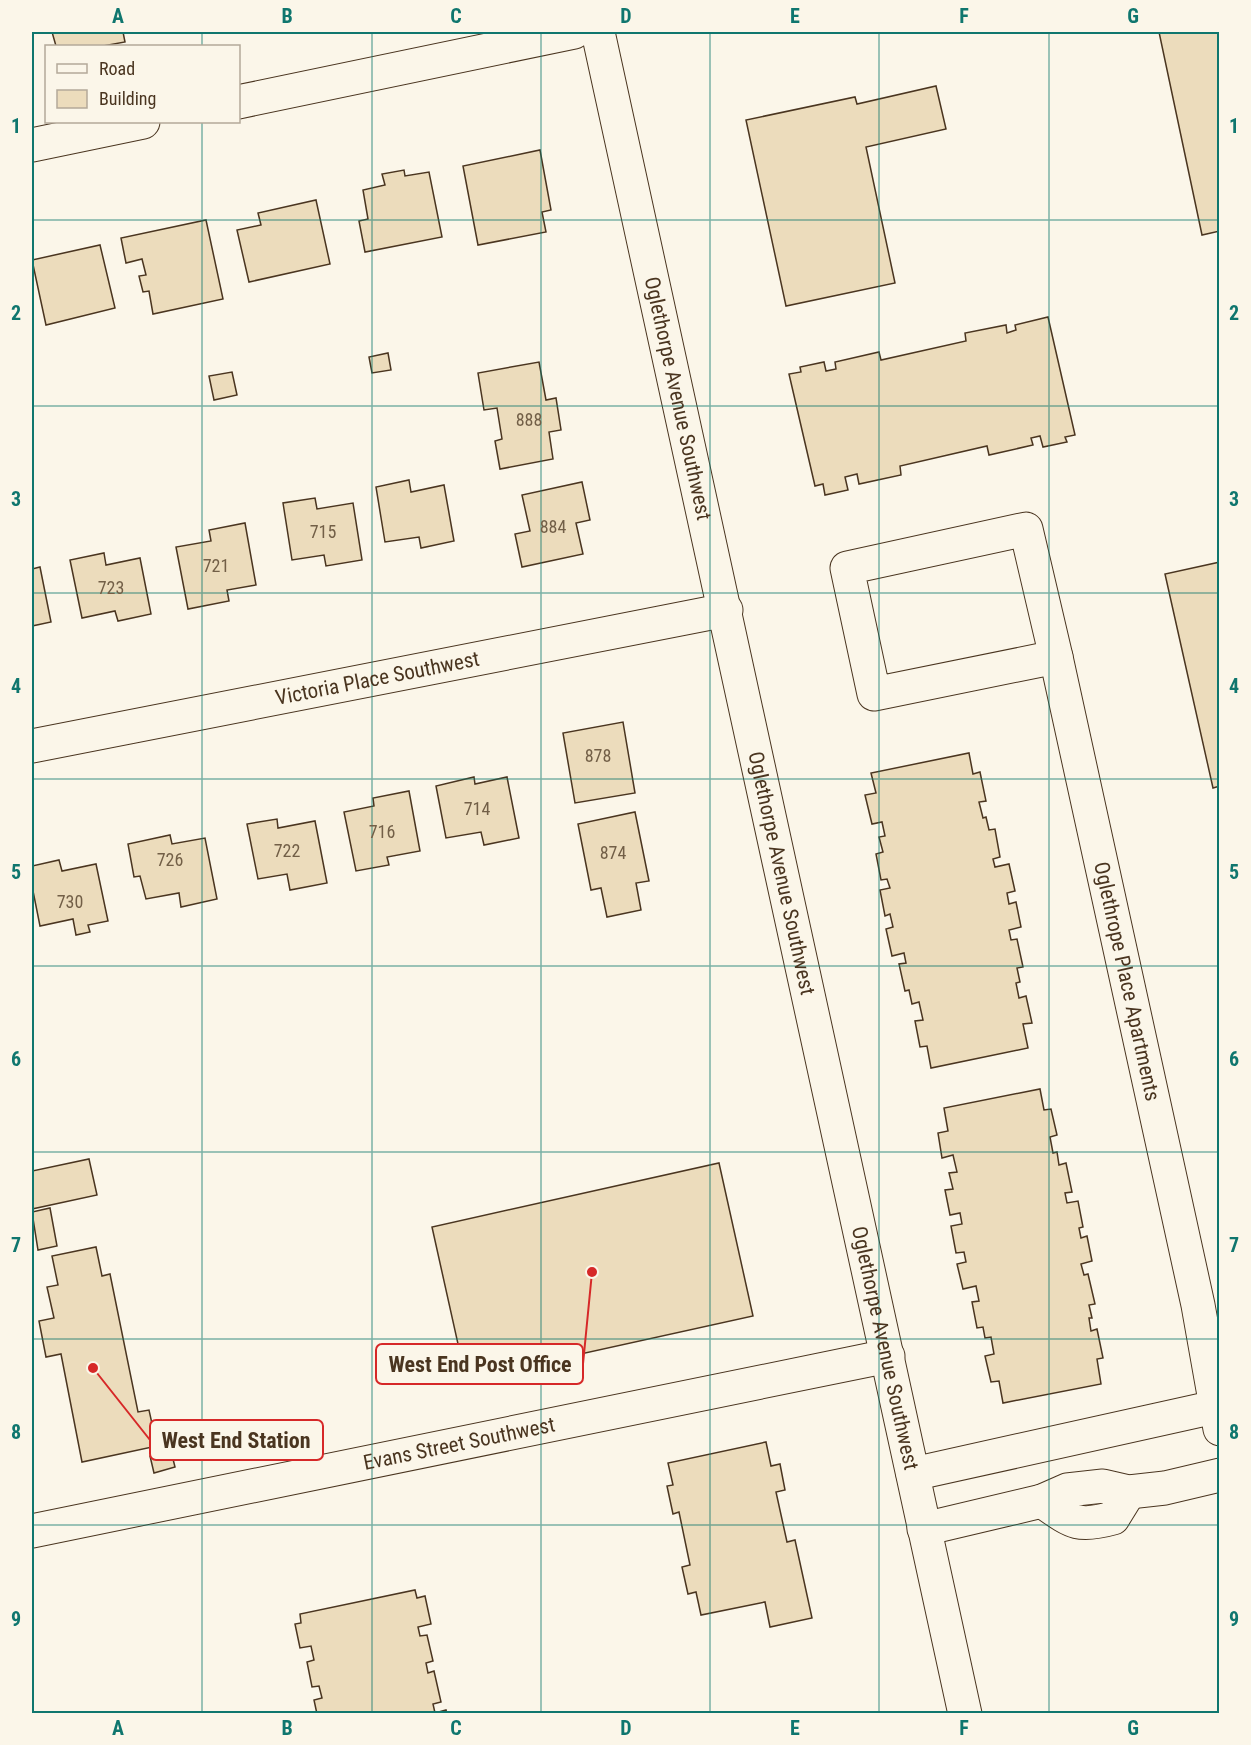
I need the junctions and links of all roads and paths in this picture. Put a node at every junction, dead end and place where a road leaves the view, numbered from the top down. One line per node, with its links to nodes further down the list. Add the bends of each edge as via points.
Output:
1 (574, 32): 3 (street)
2 (598, 32): 6 (street, Oglethorpe Avenue Southwest)
3 (240, 102)
4 (138, 123): 5 (street)
5 (32, 145)
6 (726, 610): 8 (street, Victoria Place Southwest); 10 (street, Oglethorpe Avenue Southwest)
7 (1056, 657): 7 (street, Oglethrope Place Apartments, via 1026,529 847,568 874,694); 9 (street, Oglethrope Place Apartments)
8 (32, 746)
9 (1209, 1303): 11 (street, Oglethrope Place Apartments)
10 (888, 1356): 12 (street, Oglethorpe Avenue Southwest); 15 (street, Evans Street Southwest)
11 (1217, 1418): 12 (street, Oglethrope Place Apartments)
12 (913, 1474): 14 (street, Oglethorpe Avenue Southwest)
13 (1220, 1475): 14 (street, via 1129,1492 1113,1518 1089,1525 1067,1519 1042,1501)
14 (924, 1529): 16 (street, Oglethorpe Avenue Southwest)
15 (32, 1531)
16 (964, 1713)

